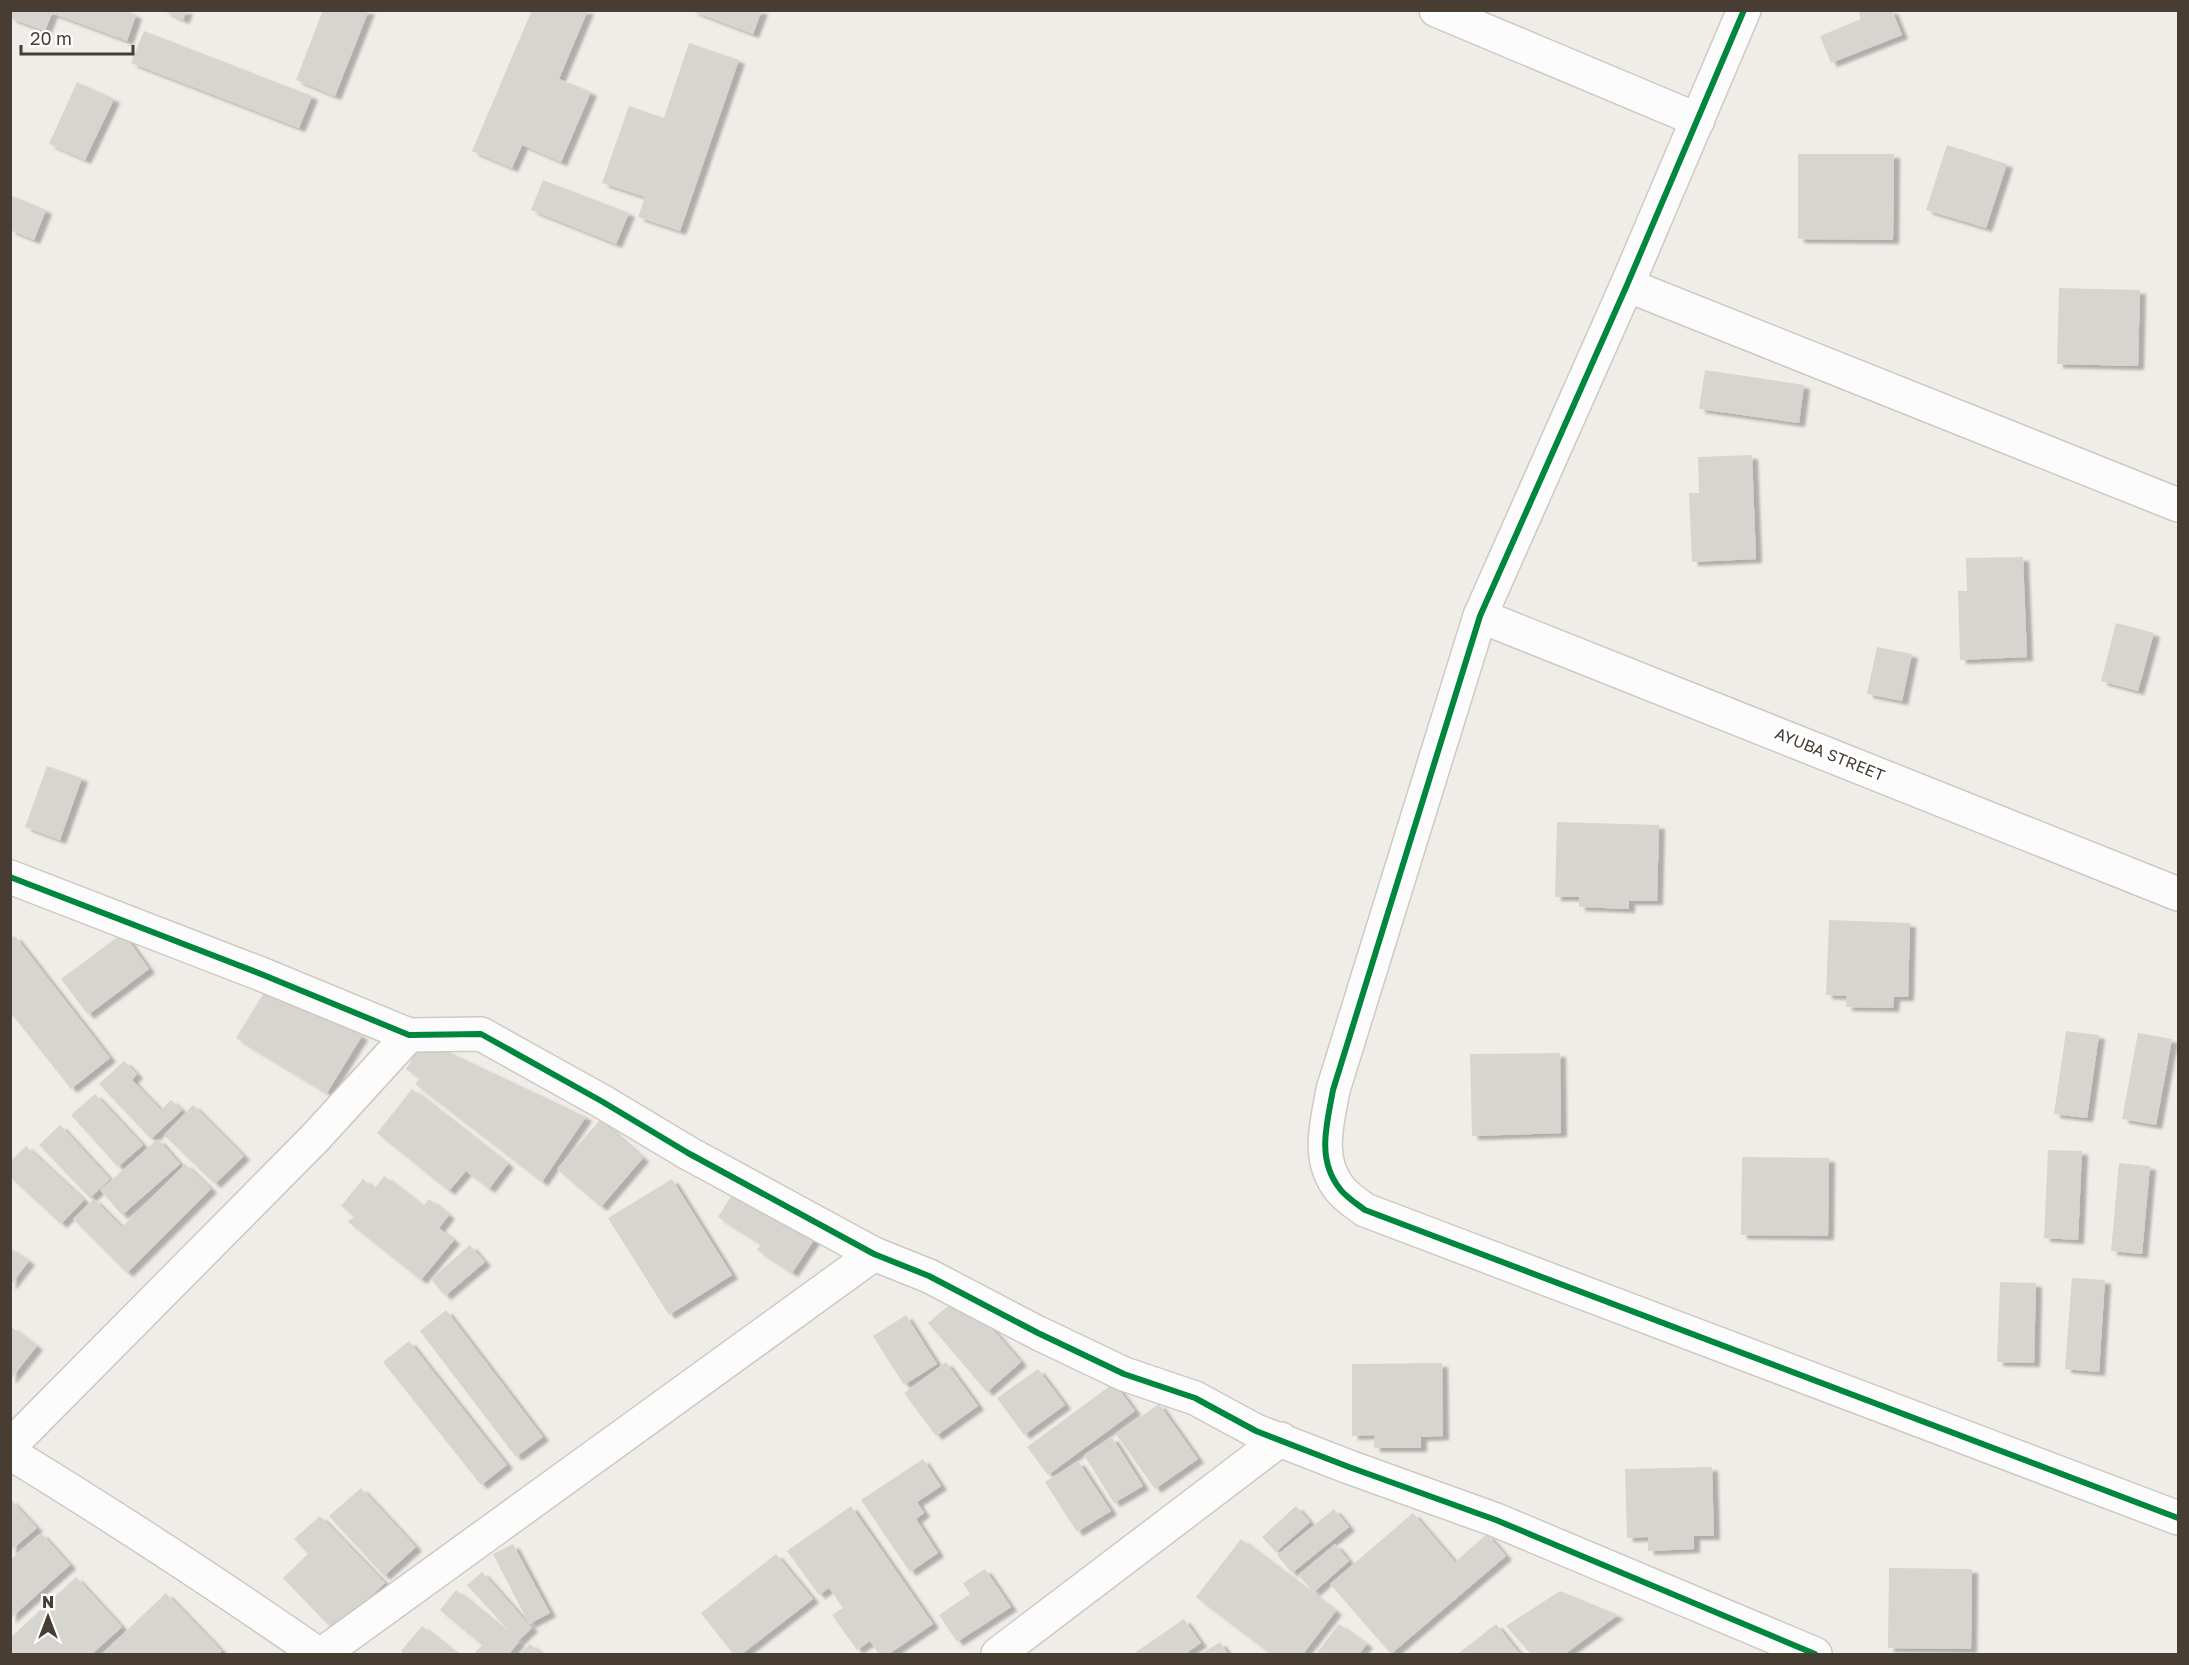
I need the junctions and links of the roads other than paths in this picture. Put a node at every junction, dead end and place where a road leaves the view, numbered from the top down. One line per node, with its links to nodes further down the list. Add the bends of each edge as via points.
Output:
1 (1436, 10): 3 (street)
2 (1744, 10): 3 (street)
3 (1698, 120): 4 (street)
4 (1627, 285): 5 (street); 6 (street)
5 (2178, 505)
6 (1480, 616): 8 (street, AYUBA STREET); 14 (street, via 1333,1090 1325,1161 1339,1189 1365,1210 1443,1241)
7 (13, 881): 9 (street, via 261,974)
8 (2178, 894)
9 (409, 1035): 10 (street, via 481,1034); 12 (street, via 315,1138)
10 (874, 1254): 11 (street, via 929,1275 1124,1374 1195,1398 1256,1431); 16 (street)
11 (1281, 1439): 17 (street); 18 (street, via 1496,1520)
12 (10, 1446)
13 (10, 1453): 15 (street, via 166,1551)
14 (2178, 1518)
15 (318, 1654)
16 (322, 1654)
17 (998, 1654)
18 (1815, 1654)

